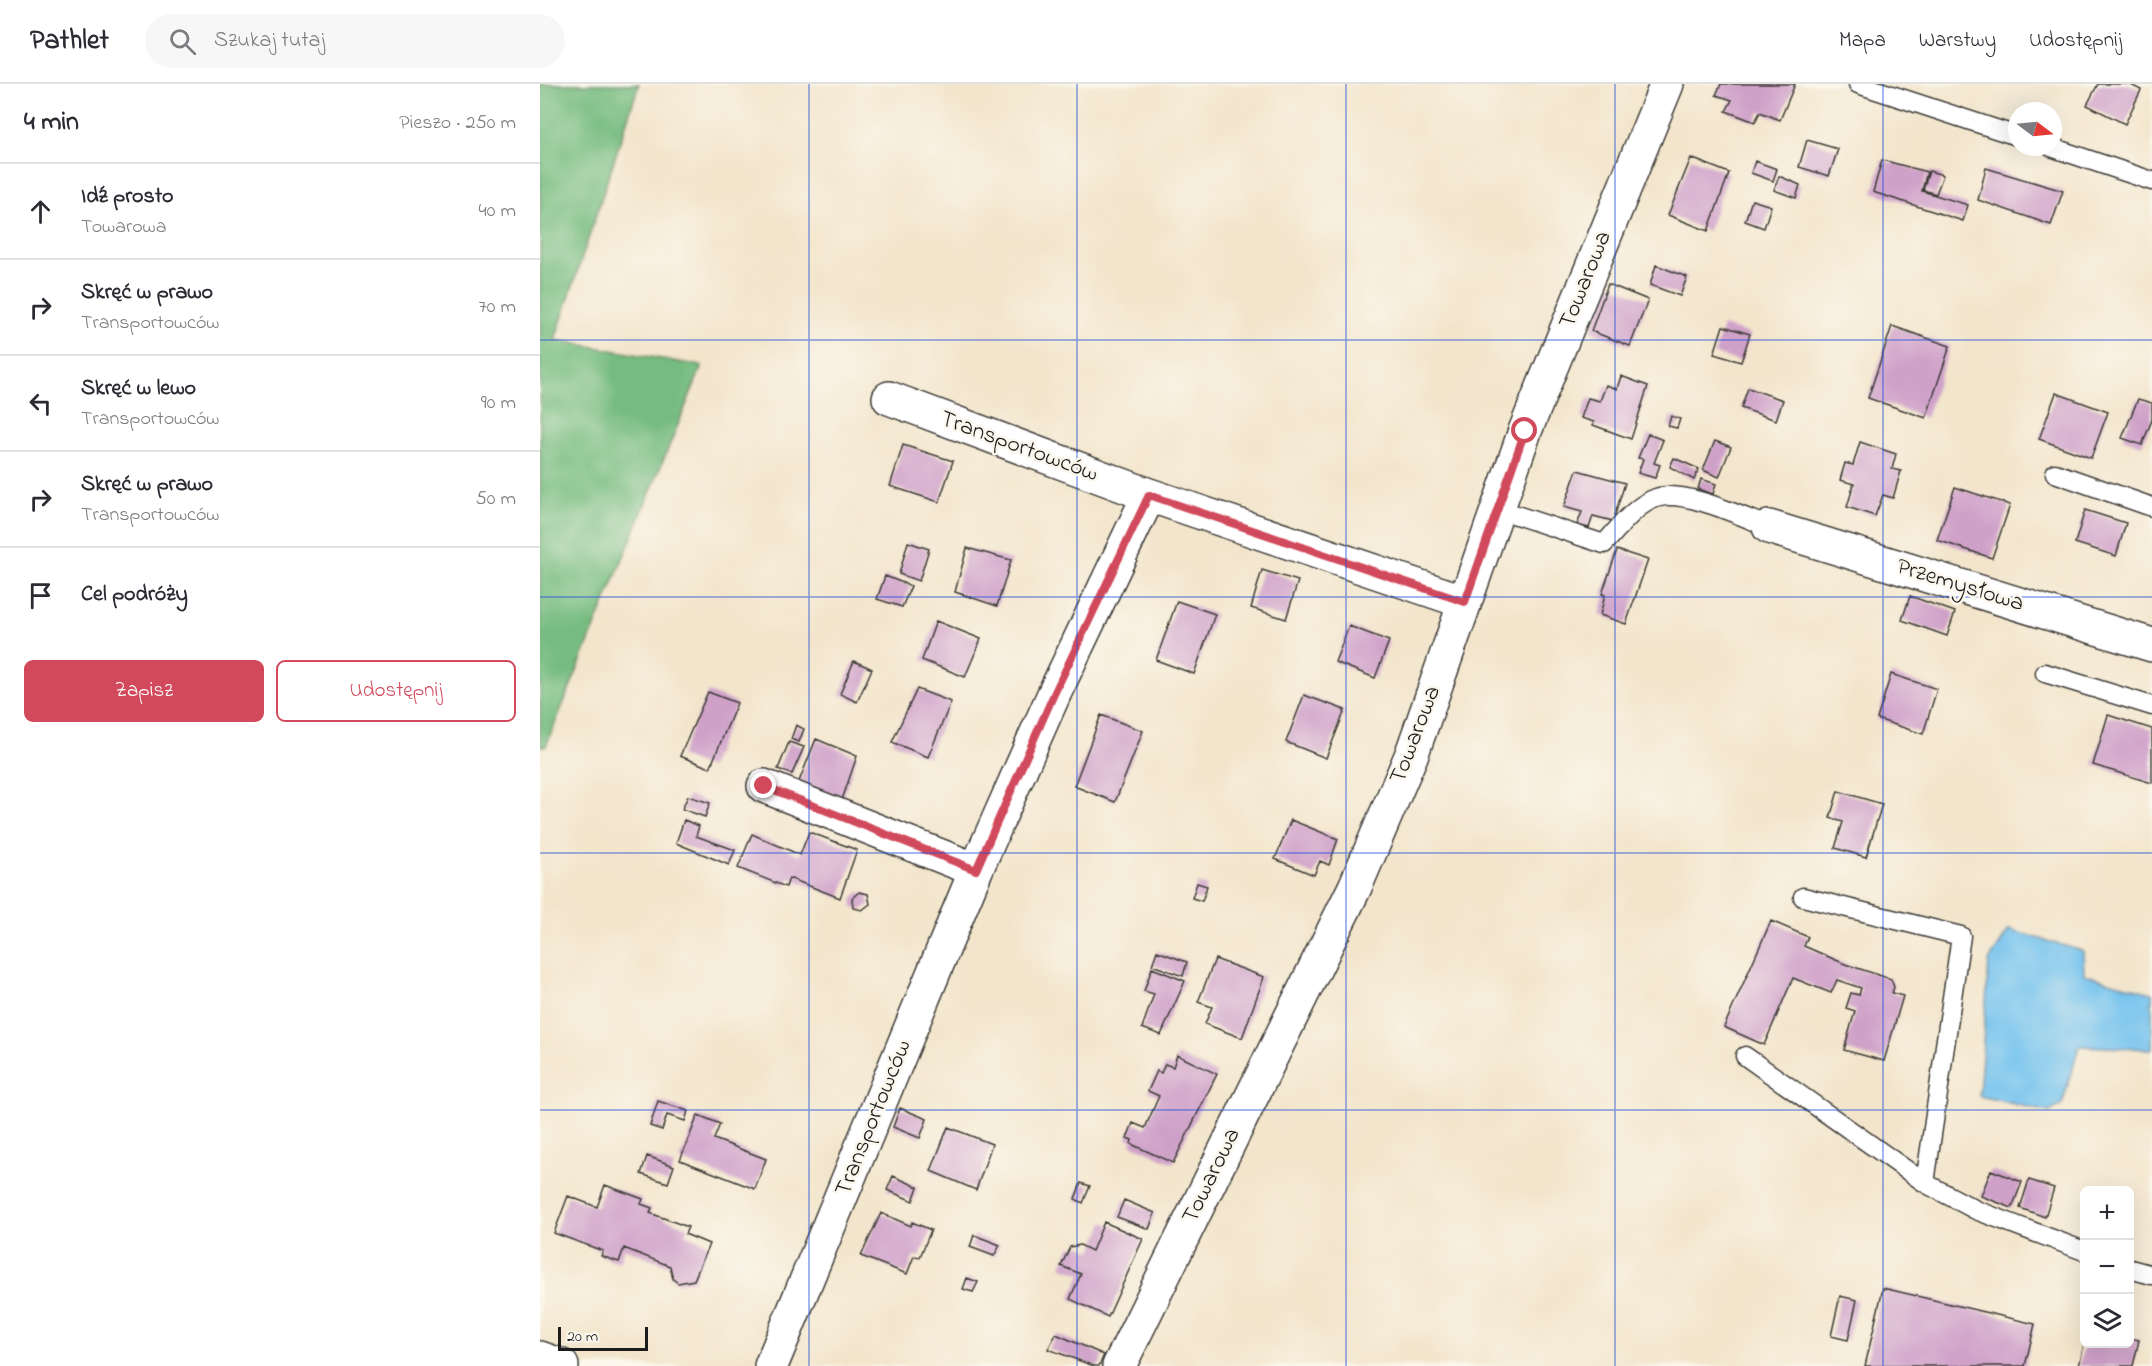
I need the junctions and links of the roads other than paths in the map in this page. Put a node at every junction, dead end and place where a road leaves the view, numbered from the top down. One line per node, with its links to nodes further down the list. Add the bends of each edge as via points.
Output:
1 (1667, 84): 10 (street, Towarowa, via 1525,431)
2 (1858, 84): 3 (lane)
3 (2008, 133)
4 (2062, 151): 5 (lane)
5 (2152, 181)
6 (889, 398): 8 (street, Transportowców)
7 (2055, 473): 9 (lane)
8 (1149, 495): 12 (street, Transportowców); 17 (street, Transportowców)
9 (2152, 507)
10 (1498, 509): 11 (lane, via 1604,544 1631,514 1656,498 1695,500); 12 (street, Towarowa)
11 (1769, 526): 13 (street, Przemysłowa)
12 (1465, 602): 27 (street, Towarowa, via 1411,756 1355,886)
13 (2152, 645)
14 (2045, 673): 15 (lane)
15 (2152, 706)
16 (764, 786): 17 (street)
17 (976, 870): 26 (street, Transportowców)
18 (1803, 897): 20 (lane, via 1961,936)
19 (1745, 1056): 20 (lane)
20 (1925, 1183): 21 (lane, via 1976,1210)
21 (2080, 1249)
22 (2134, 1270): 23 (lane)
23 (2152, 1275)
24 (540, 1358): 25 (street)
25 (562, 1366)
26 (771, 1366)
27 (1119, 1366)

